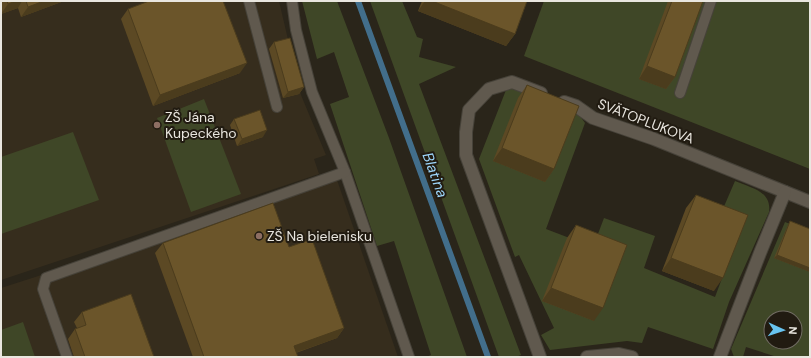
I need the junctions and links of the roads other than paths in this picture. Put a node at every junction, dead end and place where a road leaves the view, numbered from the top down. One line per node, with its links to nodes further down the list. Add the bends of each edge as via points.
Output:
1 (249, 1): 5 (lane)
2 (292, 1): 6 (lane, via 296,30 312,92)
3 (711, 1): 4 (lane)
4 (680, 93)
5 (277, 107)
6 (345, 172): 9 (lane, via 46,278 43,289); 10 (lane)
7 (785, 192): 8 (street, SVÄTOPLUKOVA); 11 (street, SVÄTOPLUKOVA, via 654,139 593,118 576,106 512,82 489,89 469,110 466,155); 14 (street)
8 (810, 202)
9 (68, 357)
10 (409, 357)
11 (540, 357)
12 (587, 357): 13 (street, via 620,354)
13 (632, 357)
14 (720, 357)

